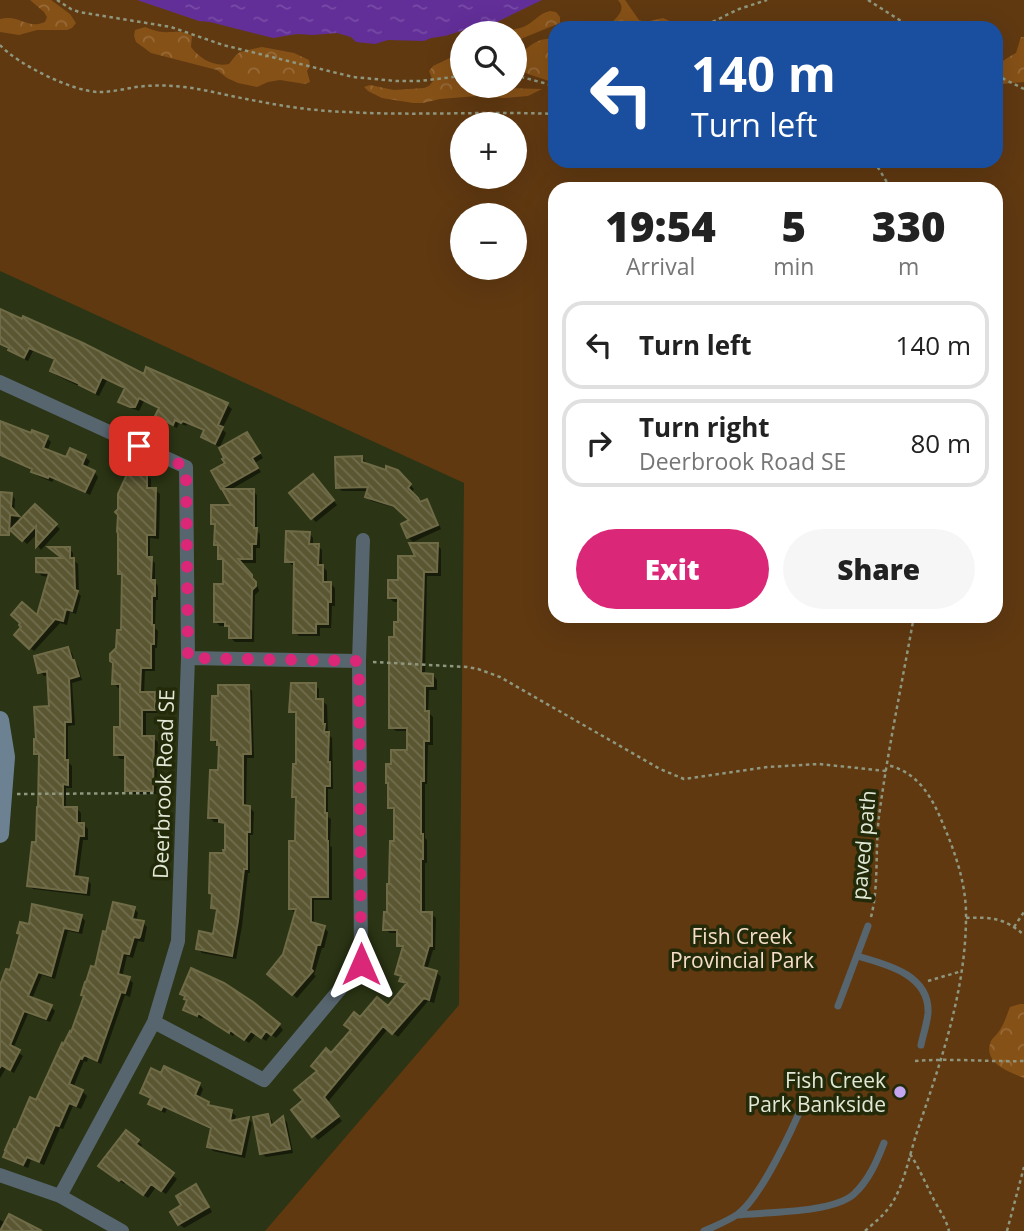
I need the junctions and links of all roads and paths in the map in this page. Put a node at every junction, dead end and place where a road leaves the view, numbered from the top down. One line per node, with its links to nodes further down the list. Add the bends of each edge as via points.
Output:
1 (57, 0): 7 (path, via 79,12 170,27 223,46 353,77 396,81)
2 (767, 0): 4 (path)
3 (868, 0): 5 (path)
4 (715, 21)
5 (901, 21)
6 (0, 45): 12 (path, via 37,71 92,92 167,85 348,112)
7 (450, 77)
8 (527, 78): 10 (path)
9 (1003, 78): 11 (path)
10 (548, 84)
11 (1024, 89)
12 (548, 114)
13 (0, 382): 16 (street, Deerbrook Road SE, via 186,467)
14 (363, 540): 17 (street)
15 (913, 623): 19 (path, paved path)
16 (188, 658): 17 (street); 20 (street, Deerbrook Road SE)
17 (359, 661): 19 (path, via 487,672 684,779 810,764); 32 (street, via 361,964 264,1080)
18 (0, 720): 21 (street, via 6,757)
19 (886, 771): 25 (path, paved path)
20 (184, 793): 21 (path); 32 (street, Deerbrook Road SE, via 178,941)
21 (3, 795): 22 (street)
22 (0, 823)
23 (1024, 912): 26 (path)
24 (966, 918): 26 (path, via 988,918)
25 (868, 926): 28 (lane)
26 (1014, 927): 27 (path)
27 (1024, 935)
28 (857, 956): 30 (lane, via 903,971); 31 (lane)
29 (962, 971): 30 (path)
30 (918, 985): 33 (lane, via 928,1013)
31 (838, 1006)
32 (154, 1022): 41 (street, Deerbrook Road SE)
33 (921, 1045)
34 (915, 1061): 35 (path)
35 (1024, 1061)
36 (804, 1101): 42 (lane, via 769,1171)
37 (884, 1143): 42 (lane, via 870,1174 845,1200 812,1209)
38 (910, 1154): 45 (path)
39 (1024, 1167): 46 (path)
40 (0, 1175): 41 (street)
41 (60, 1196): 43 (street)
42 (737, 1215): 44 (lane)
43 (122, 1231)
44 (704, 1231)
45 (949, 1231)
46 (1007, 1231)

